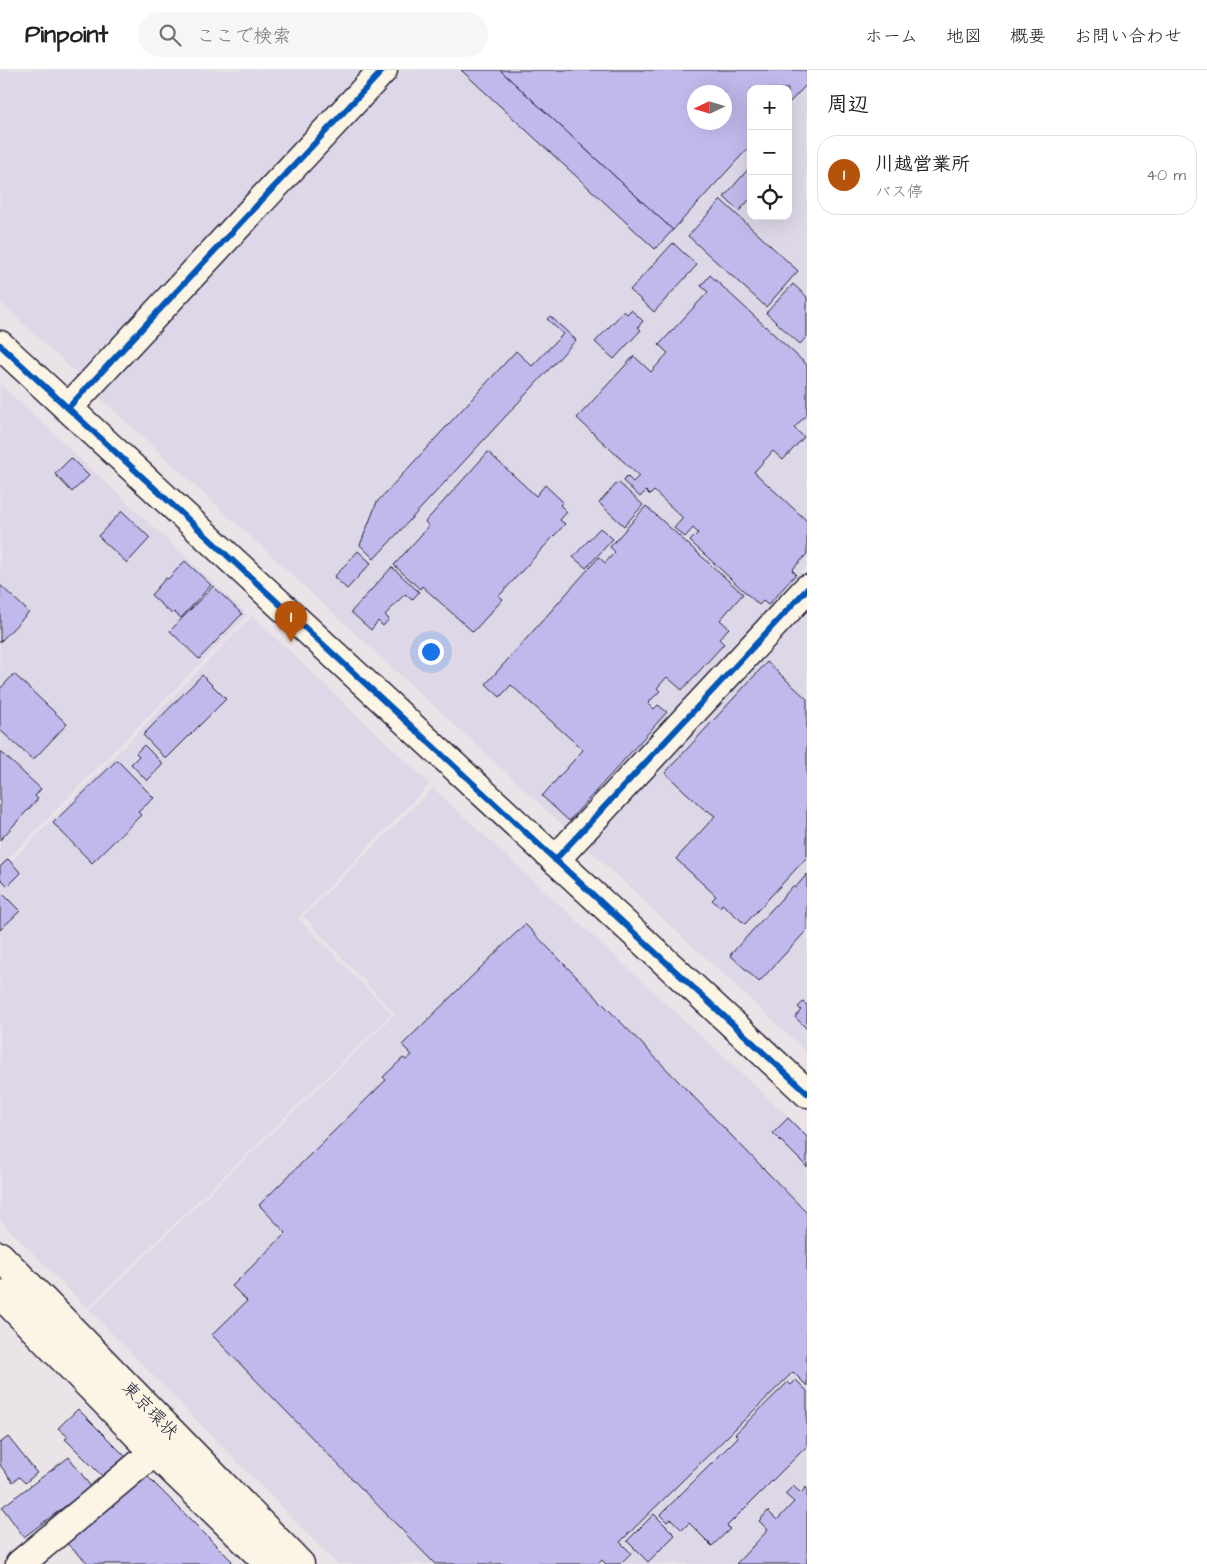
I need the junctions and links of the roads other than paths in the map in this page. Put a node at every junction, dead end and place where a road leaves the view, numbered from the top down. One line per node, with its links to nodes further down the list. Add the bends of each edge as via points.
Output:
1 (383, 70): 3 (main road)
2 (0, 345): 3 (main road)
3 (68, 408): 5 (main road)
4 (807, 589): 5 (main road)
5 (555, 860): 6 (main road)
6 (807, 1093)
7 (0, 1256): 12 (main road, 東京環状)
8 (0, 1294): 9 (main road, 東京環状)
9 (154, 1452): 10 (main road); 11 (main road, 東京環状)
10 (20, 1564)
11 (269, 1564)
12 (300, 1564)

